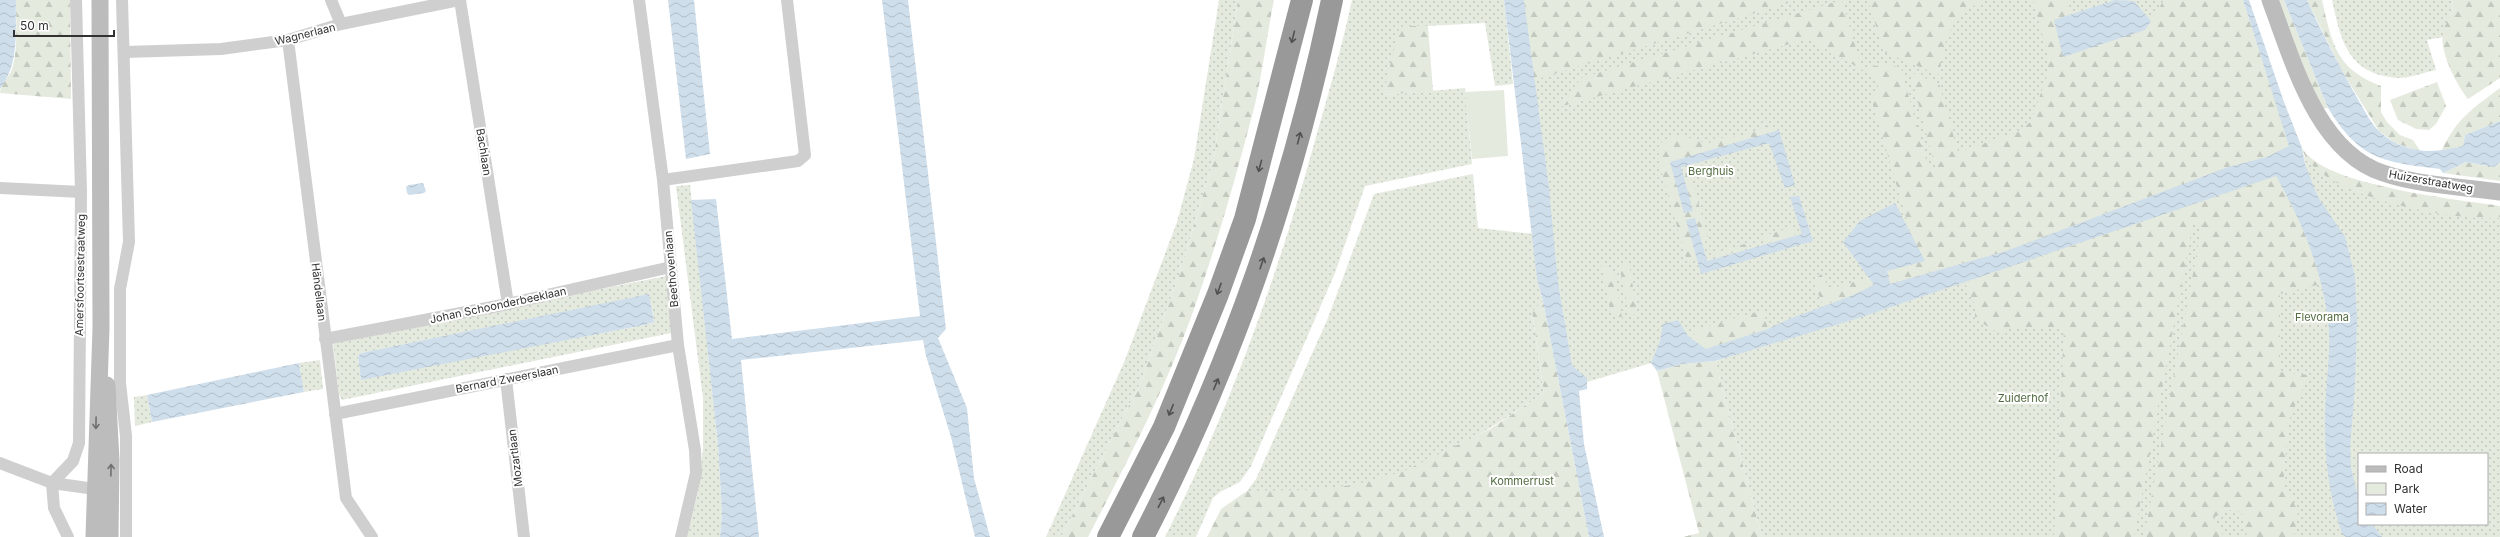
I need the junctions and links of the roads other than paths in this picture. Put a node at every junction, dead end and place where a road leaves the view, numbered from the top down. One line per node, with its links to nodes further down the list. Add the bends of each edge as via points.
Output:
1 (76, 0): 16 (street, Amersfoortsestraatweg)
2 (100, 0): 26 (main road, Amersfoortsestraatweg, via 101,328 110,418)
3 (122, 0): 13 (street)
4 (331, 0): 11 (street)
5 (460, 0): 11 (street, Wagnerlaan); 19 (street, Bachlaan)
6 (639, 0): 14 (street, Beethovenlaan)
7 (787, 0): 14 (street, via 805,156 798,161)
8 (1302, 0): 34 (highway, one-way to 34, via 1245,219 1218,294 1164,427)
9 (1332, 0): 35 (highway, one-way to 9, via 1191,442 1221,372 1267,248 1296,149)
10 (2270, 0): 17 (main road, Huizerstraatweg, via 2305,92 2347,153 2383,173)
11 (341, 24): 12 (street, Wagnerlaan)
12 (288, 40): 13 (street, Wagnerlaan, via 222,49); 20 (street, Händellaan)
13 (125, 52): 30 (street, via 129,242 120,289 120,383 126,436)
14 (663, 180): 18 (street, Beethovenlaan)
15 (0, 188): 16 (street)
16 (81, 192): 25 (street, Amersfoortsestraatweg, via 79,443 74,461)
17 (2500, 192)
18 (671, 267): 19 (street, Johan Schoonderbeeklaan); 21 (street, Beethovenlaan)
19 (508, 304): 20 (street, Johan Schoonderbeeklaan)
20 (325, 339): 23 (street, Händellaan)
21 (678, 345): 22 (street, Bernard Zweerslaan); 33 (street, Beethovenlaan, via 695,450 696,473)
22 (506, 379): 23 (street, Bernard Zweerslaan); 32 (street, Mozartlaan)
23 (336, 414): 31 (street, Händellaan, via 346,498)
24 (0, 463): 25 (street)
25 (52, 483): 26 (street); 27 (street, via 54,508)
26 (103, 490): 28 (main road, Amersfoortsestraatweg); 29 (main road, Amersfoortsestraatweg)
27 (68, 537)
28 (94, 537)
29 (110, 537)
30 (126, 537)
31 (372, 537)
32 (524, 537)
33 (681, 537)
34 (1108, 537)
35 (1143, 537)

